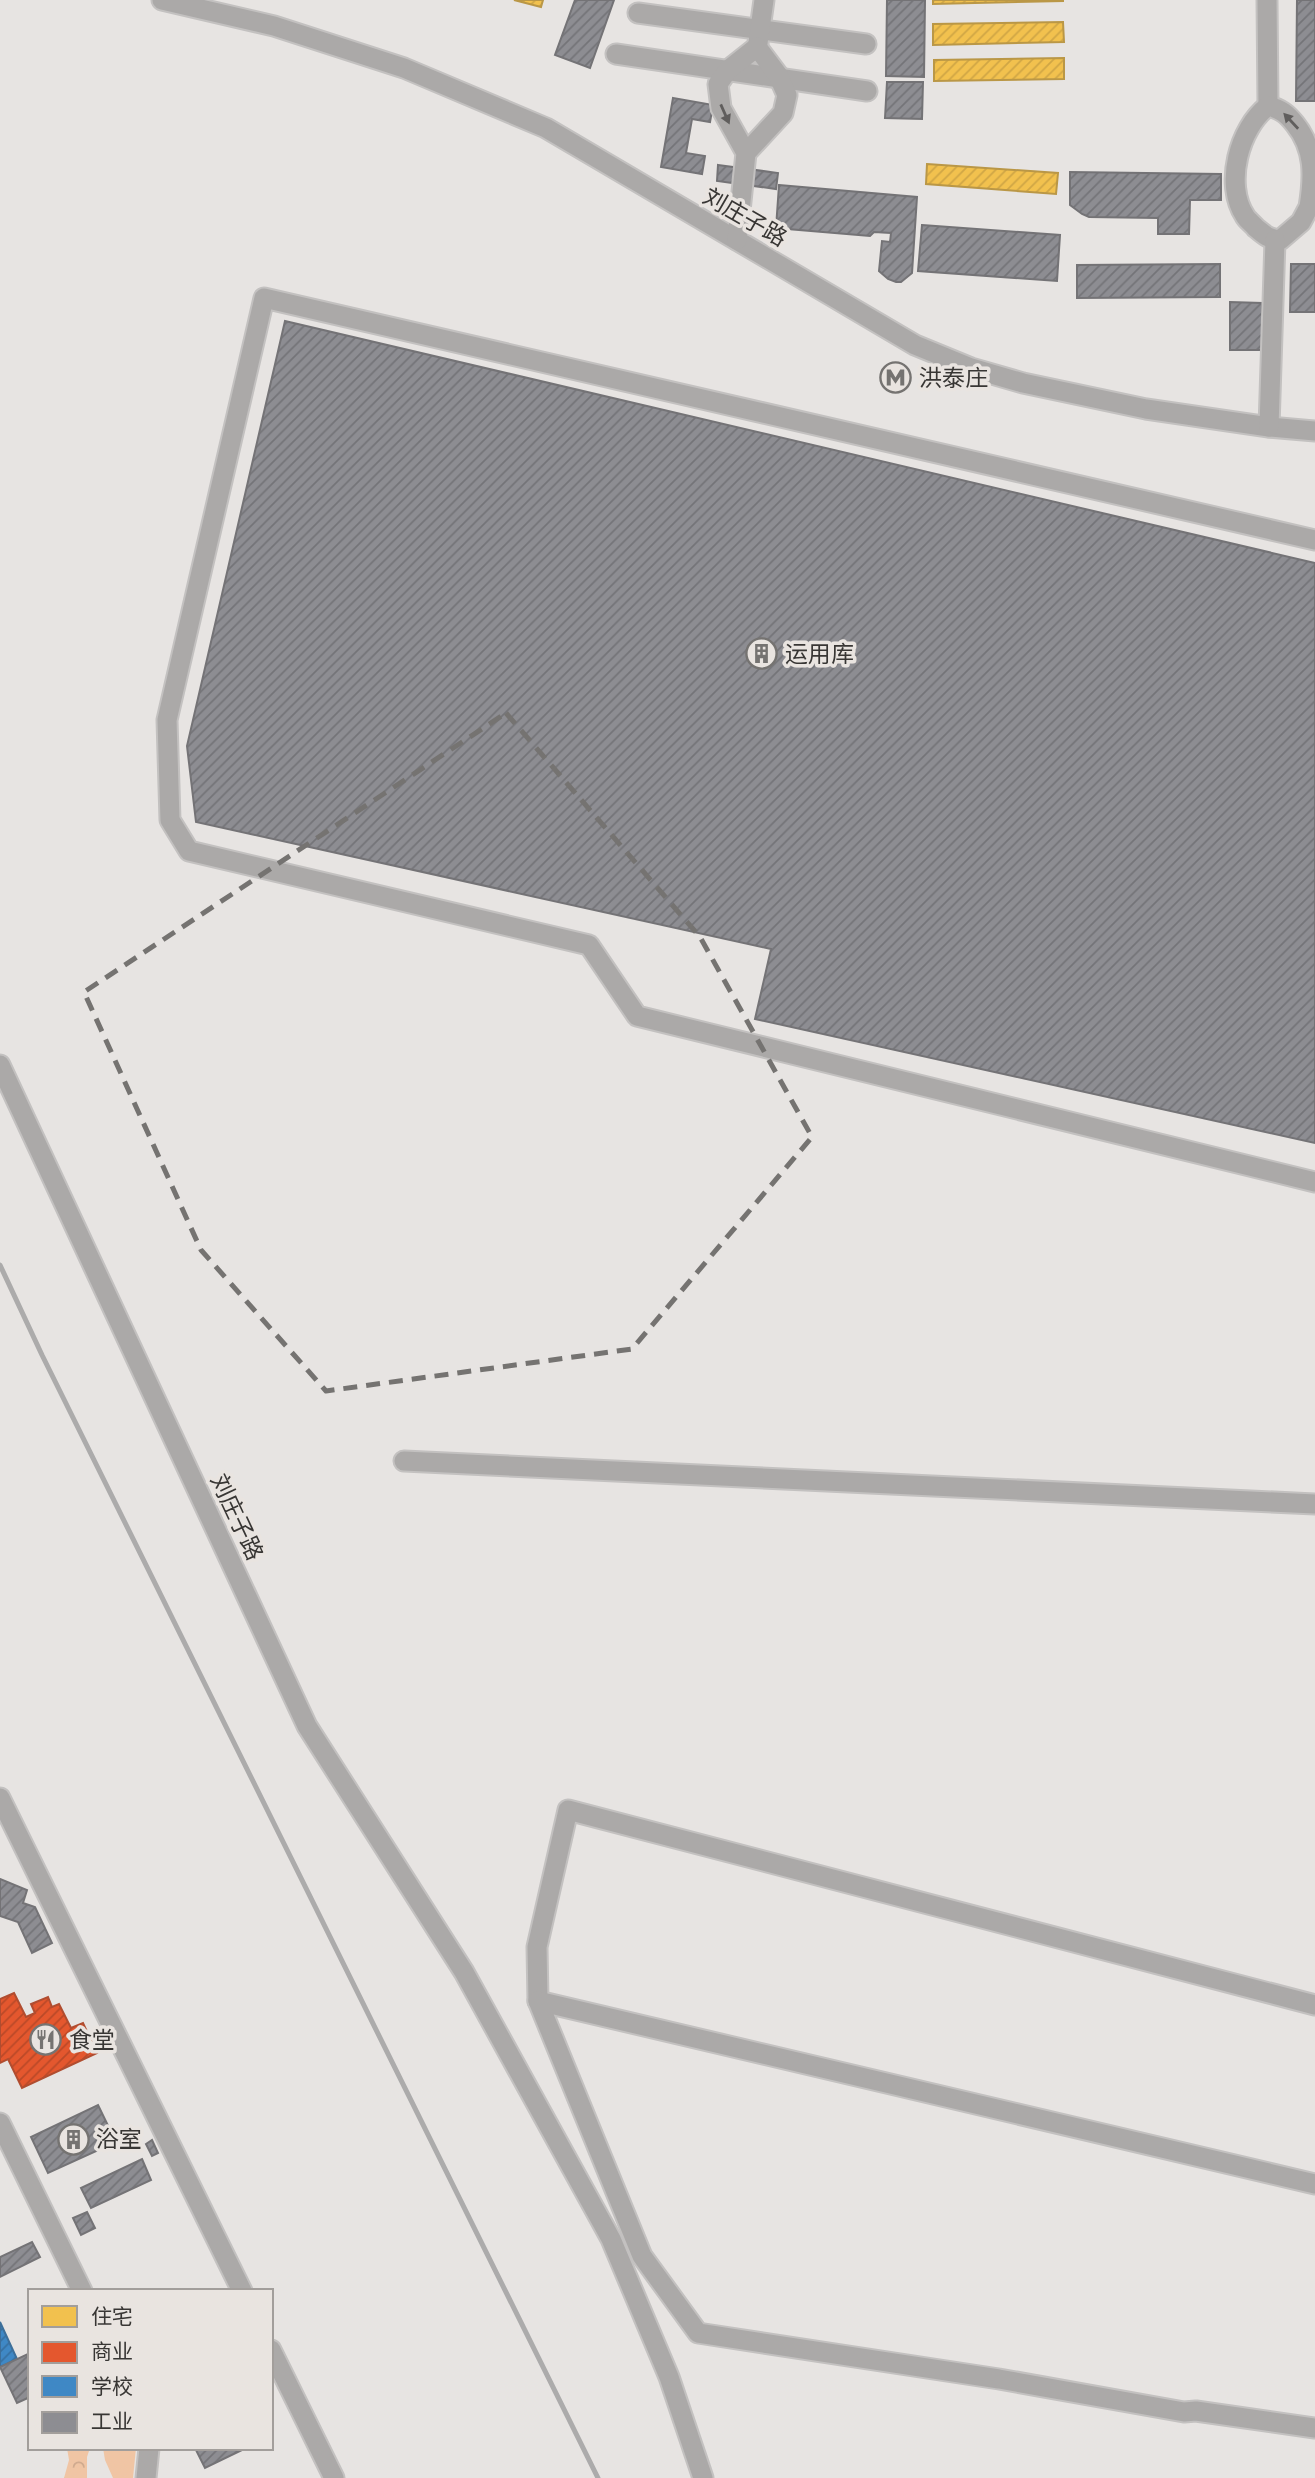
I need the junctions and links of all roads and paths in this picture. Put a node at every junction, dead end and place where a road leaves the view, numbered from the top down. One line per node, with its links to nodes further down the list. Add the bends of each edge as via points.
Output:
1 (162, 0): 15 (street, 刘庄子路, via 274,26 416,73 546,128)
2 (764, 0): 5 (street)
3 (1267, 0): 11 (street)
4 (638, 13): 5 (street)
5 (758, 39): 6 (street); 8 (street); 9 (street)
6 (866, 44)
7 (616, 54): 8 (street)
8 (728, 70): 9 (street); 13 (street, one-way to 13, via 718,84 721,108)
9 (779, 78): 10 (street); 13 (street, via 787,95 783,113)
10 (867, 91)
11 (1268, 106): 12 (street, one-way to 11, via 1290,118 1280,108); 16 (street, via 1244,135 1236,163 1236,194 1245,216 1268,239)
12 (1313, 151): 14 (street)
13 (746, 153): 15 (street)
14 (1312, 206): 16 (street, via 1289,234)
15 (737, 240): 17 (street, 刘庄子路, via 915,345 971,368 1146,409)
16 (1275, 240): 17 (street)
17 (1269, 427): 18 (street, 刘庄子路)
18 (1315, 431)
19 (1315, 540): 21 (street, via 264,298 167,720 170,820 189,851 589,945 637,1016)
20 (0, 1065): 36 (street, 刘庄子路, via 307,1726 464,1972 611,2239 669,2376)
21 (1315, 1182)
22 (404, 1461): 23 (street)
23 (1315, 1504)
24 (0, 1798): 30 (street)
25 (538, 2001): 26 (street, via 537,1947 568,1810); 28 (street); 32 (street, via 642,2256 698,2333 1184,2412)
26 (1315, 2005)
27 (0, 2123): 29 (street)
28 (1315, 2184)
29 (81, 2289)
30 (241, 2289)
31 (273, 2354): 35 (street)
32 (1315, 2428)
33 (149, 2450): 34 (street)
34 (145, 2478)
35 (334, 2478)
36 (703, 2478)

